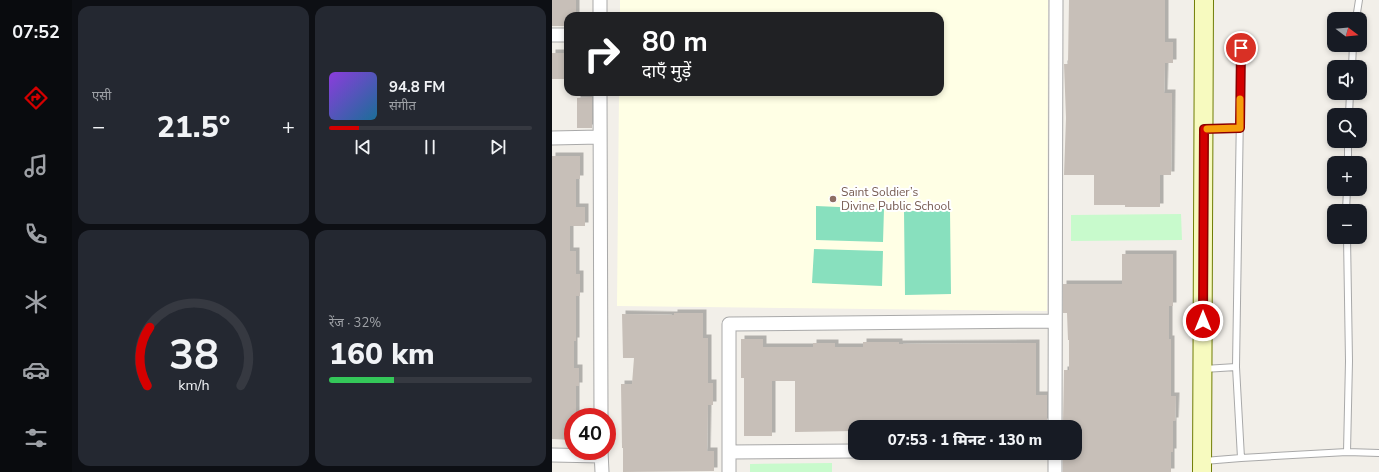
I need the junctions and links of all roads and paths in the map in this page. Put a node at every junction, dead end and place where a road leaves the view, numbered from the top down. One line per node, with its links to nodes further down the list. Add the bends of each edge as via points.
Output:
1 (600, 0): 5 (street)
2 (1056, 0): 16 (street)
3 (1204, 0): 12 (street)
4 (1359, 0): 6 (lane)
5 (600, 12)
6 (1357, 12)
7 (552, 35): 8 (street)
8 (564, 35)
9 (1241, 48): 11 (lane)
10 (600, 96): 13 (street)
11 (1240, 128): 12 (lane); 17 (lane)
12 (1204, 129): 18 (street)
13 (600, 137): 14 (street); 19 (street)
14 (552, 138)
15 (1347, 244): 23 (lane)
16 (1055, 321): 20 (street); 22 (street, via 729,324)
17 (1236, 367): 18 (lane); 27 (lane)
18 (1202, 369): 30 (street)
19 (601, 408)
20 (1055, 420)
21 (848, 451): 22 (street)
22 (729, 452): 32 (street)
23 (1347, 452): 24 (lane); 27 (lane)
24 (1379, 453)
25 (552, 455): 26 (street)
26 (564, 455)
27 (1241, 458): 30 (lane)
28 (601, 460): 31 (street)
29 (1055, 460): 33 (street)
30 (1202, 467)
31 (602, 472)
32 (729, 472)
33 (1054, 472)

